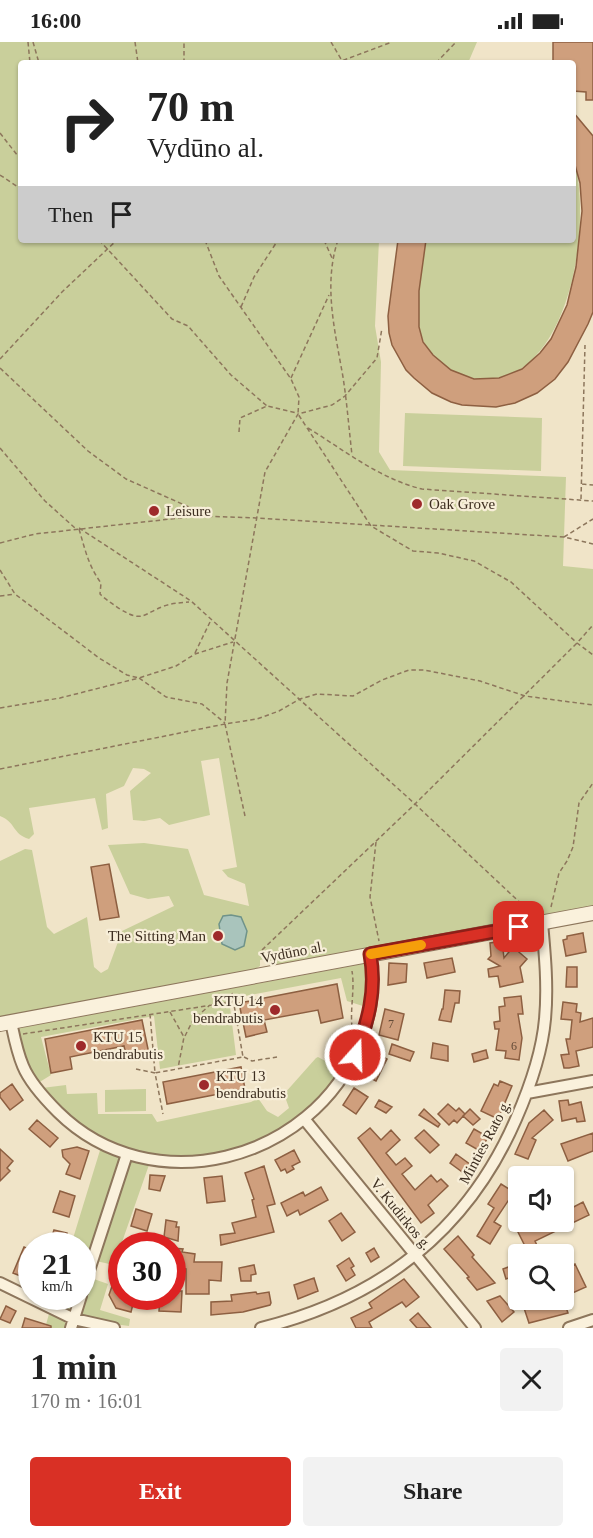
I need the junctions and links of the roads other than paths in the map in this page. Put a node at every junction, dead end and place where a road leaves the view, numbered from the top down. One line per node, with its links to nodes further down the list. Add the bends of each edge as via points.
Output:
1 (593, 913): 2 (street, Vydūno al.)
2 (545, 922): 3 (street, Vydūno al.); 6 (street, Minties Rato g., via 545,1019)
3 (376, 953): 4 (street, Vydūno al.); 7 (street, via 369,1017 355,1055 338,1083)
4 (8, 1027): 8 (street, via 22,1065 51,1105 70,1124)
5 (593, 1081): 6 (street)
6 (527, 1094): 10 (street, Minties Rato g., via 480,1187 450,1223)
7 (305, 1119): 8 (street, via 267,1143 218,1159 170,1162); 10 (street, V. Kudirkos g.)
8 (127, 1154): 9 (street)
9 (96, 1250)
10 (415, 1255): 15 (street, Minties Rato g., via 356,1293 319,1311); 16 (street, V. Kudirkos g.)
11 (0, 1283): 13 (street)
12 (593, 1320): 17 (street)
13 (72, 1323): 14 (street)
14 (114, 1328)
15 (261, 1328)
16 (475, 1328)
17 (570, 1328)

